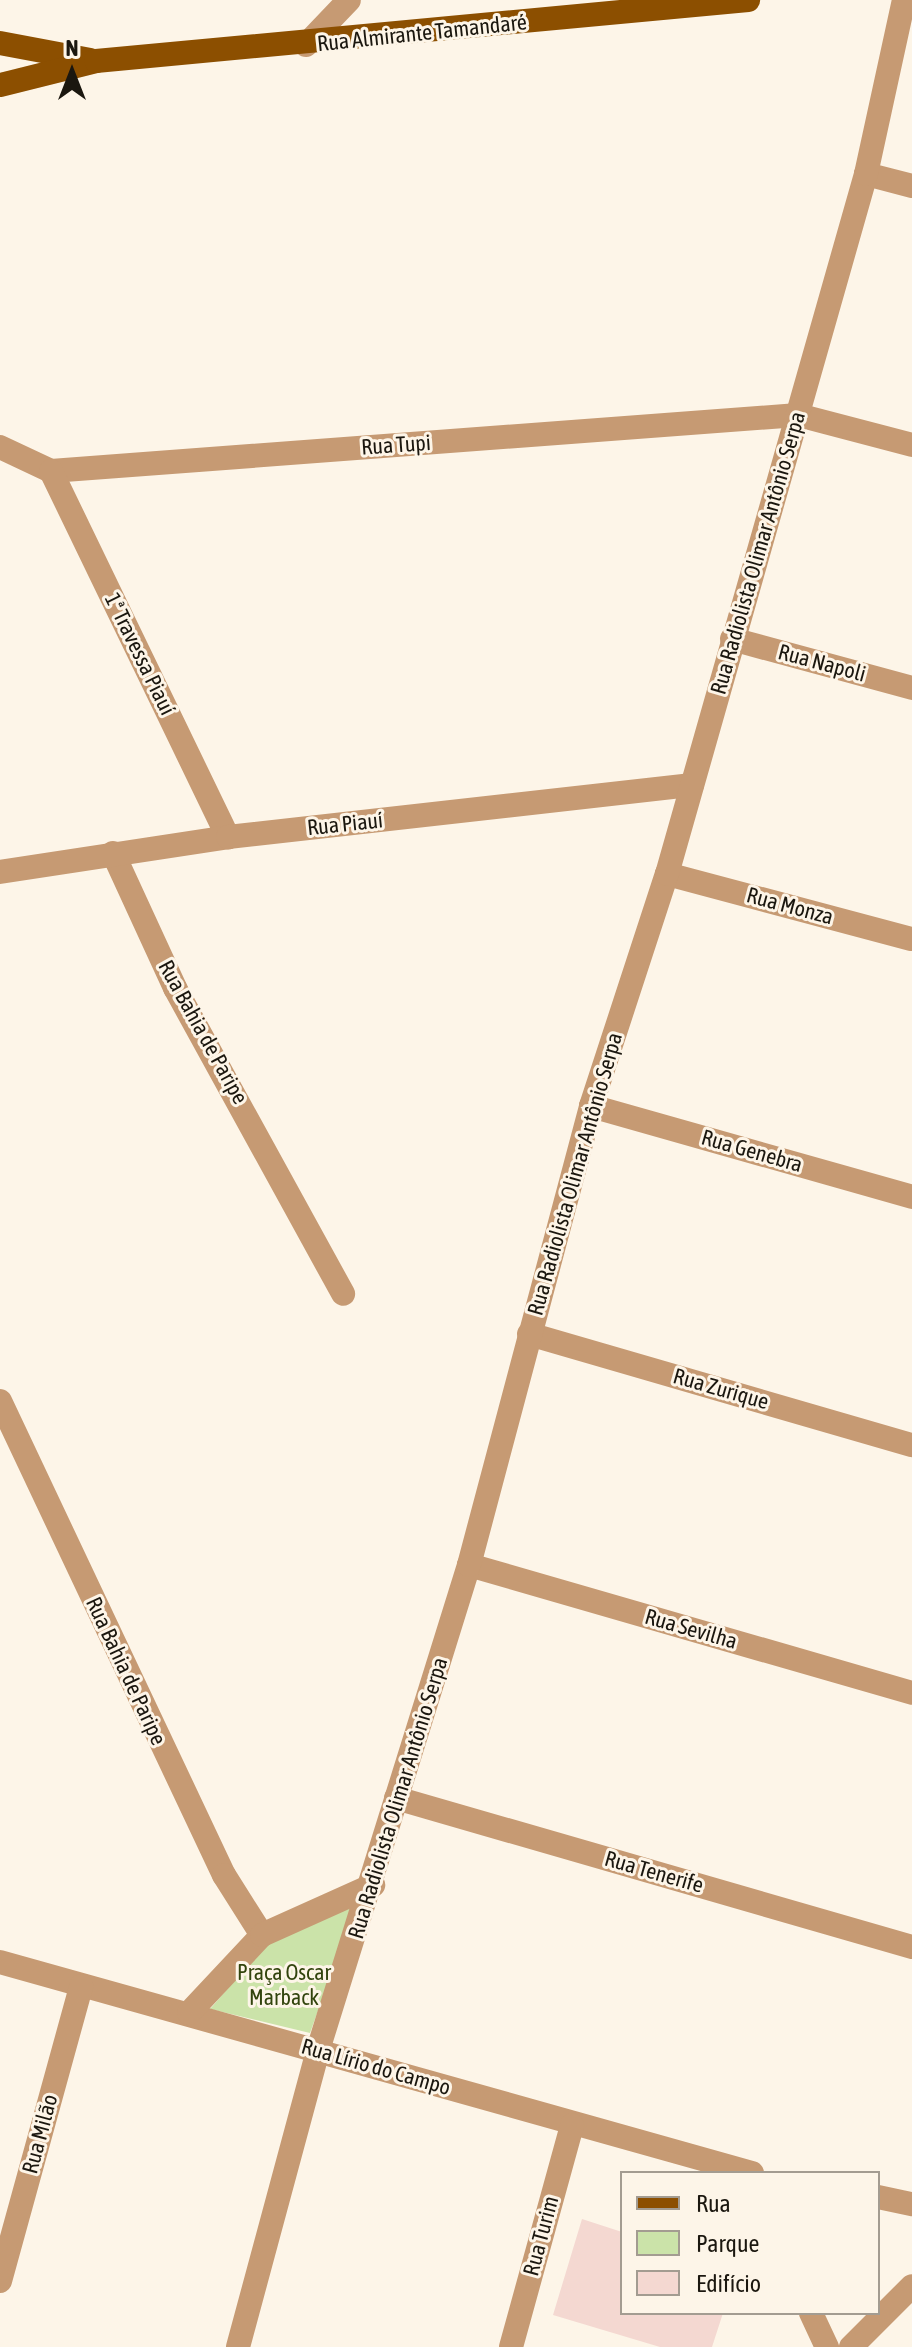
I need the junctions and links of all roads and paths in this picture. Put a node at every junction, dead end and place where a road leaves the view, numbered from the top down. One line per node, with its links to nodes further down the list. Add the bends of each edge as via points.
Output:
1 (349, 0): 5 (street)
2 (748, 0): 5 (main road, Rua Almirante Tamandaré)
3 (904, 0): 8 (street, Rua Radiolista Olimar Antônio Serpa)
4 (0, 43): 6 (main road, Rua Almirante Tamandaré)
5 (306, 45): 6 (main road, Rua Almirante Tamandaré)
6 (96, 61): 7 (main road, Rua Almirante Tamandaré)
7 (0, 85)
8 (866, 174): 9 (street); 10 (street, Rua Radiolista Olimar Antônio Serpa)
9 (912, 186)
10 (798, 415): 11 (street, Rua Tupi); 13 (street, Rua Tupi); 14 (street, Rua Radiolista Olimar Antônio Serpa)
11 (912, 445)
12 (0, 447): 13 (street, Rua Tupi)
13 (51, 471): 17 (street, 1ª Travessa Piauí)
14 (732, 639): 15 (street, Rua Napoli); 16 (street, Rua Radiolista Olimar Antônio Serpa)
15 (912, 688)
16 (692, 785): 17 (street, Rua Piauí); 20 (street, Rua Radiolista Olimar Antônio Serpa)
17 (228, 837): 18 (street, Rua Piauí)
18 (113, 853): 19 (street, Rua Piauí); 24 (street, Rua Bahia de Paripe, via 175,988)
19 (0, 872)
20 (667, 874): 21 (street, Rua Monza); 22 (street, Rua Radiolista Olimar Antônio Serpa)
21 (912, 939)
22 (591, 1106): 23 (street, Rua Genebra); 25 (street, Rua Radiolista Olimar Antônio Serpa)
23 (912, 1197)
24 (343, 1294)
25 (529, 1334): 27 (street, Rua Zurique); 28 (street, Rua Radiolista Olimar Antônio Serpa)
26 (0, 1401): 32 (street, Rua Bahia de Paripe, via 224,1875)
27 (912, 1445)
28 (469, 1565): 29 (street, Rua Sevilha); 30 (street, Rua Radiolista Olimar Antônio Serpa)
29 (912, 1693)
30 (396, 1798): 31 (street, Rua Radiolista Olimar Antônio Serpa); 33 (street, Rua Tenerife)
31 (373, 1885): 32 (street); 37 (street, Rua Radiolista Olimar Antônio Serpa)
32 (262, 1935): 36 (street)
33 (912, 1947)
34 (0, 1962): 35 (street, Rua Lírio do Campo)
35 (81, 1986): 36 (street, Rua Lírio do Campo); 42 (street, Rua Milão)
36 (189, 2013): 37 (street, Rua Lírio do Campo)
37 (318, 2050): 38 (street, Rua Lírio do Campo); 46 (street, Rua Radiolista Olimar Antônio Serpa)
38 (572, 2125): 39 (street, Rua Lírio do Campo); 45 (street, Rua Turim)
39 (742, 2171)
40 (880, 2197): 41 (street)
41 (912, 2204)
42 (0, 2281)
43 (912, 2286): 48 (street)
44 (812, 2315): 47 (street)
45 (520, 2345)
46 (238, 2347)
47 (827, 2347)
48 (851, 2347)

